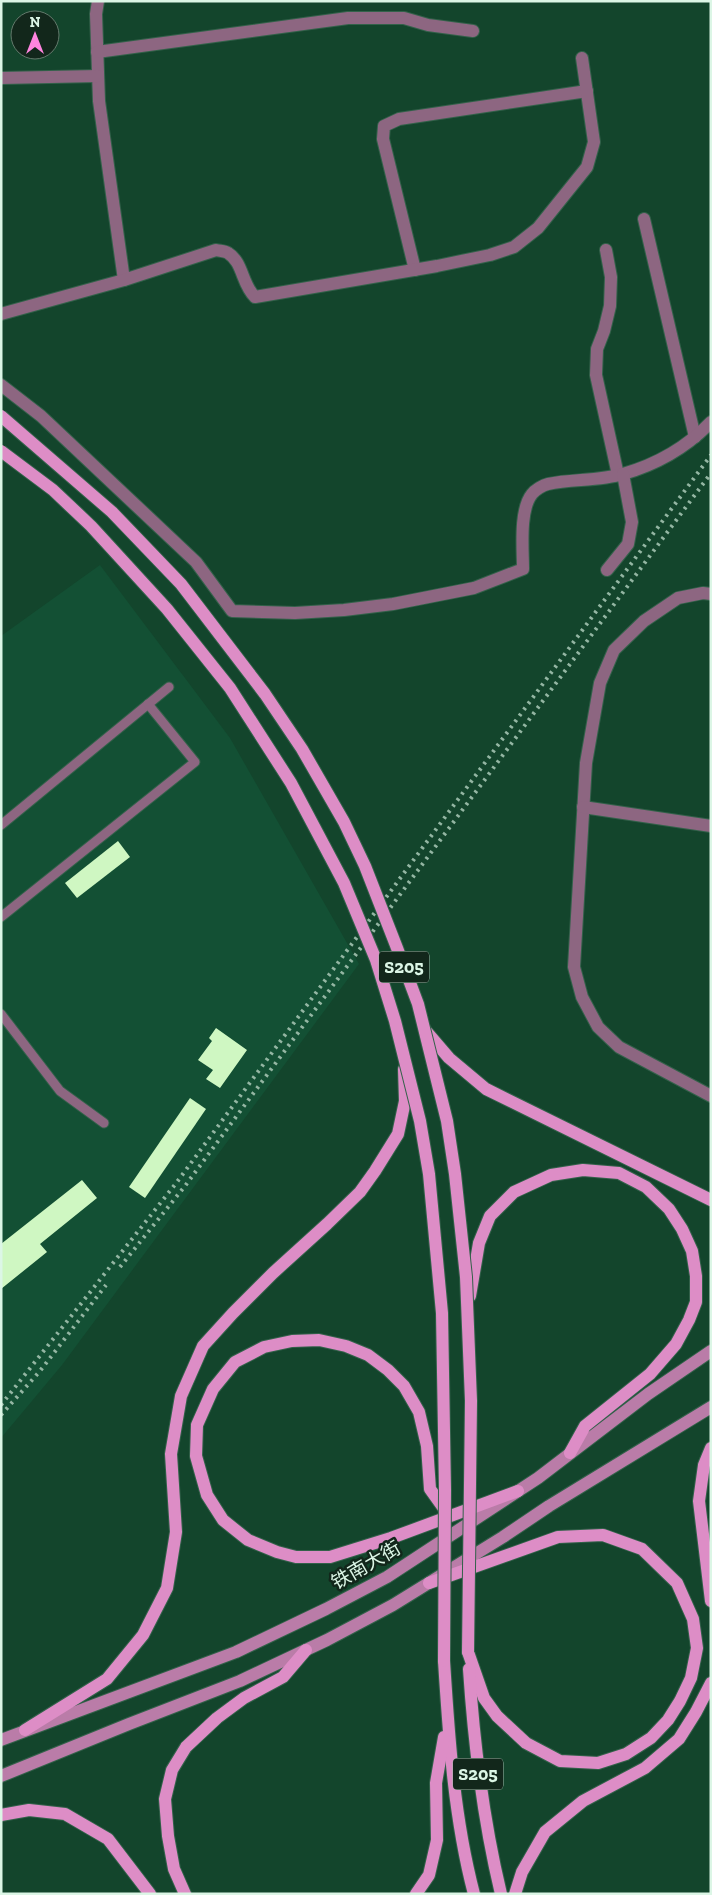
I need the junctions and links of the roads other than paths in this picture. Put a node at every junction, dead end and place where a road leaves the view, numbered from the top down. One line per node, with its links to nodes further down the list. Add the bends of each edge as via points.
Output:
1 (98, 1): 3 (street)
2 (473, 31): 3 (street, via 404,18 348,18)
3 (97, 52): 5 (street)
4 (582, 58): 7 (street)
5 (98, 76): 6 (street); 11 (street)
6 (1, 78)
7 (587, 91): 10 (street, via 594,142 586,167 538,228 514,247); 10 (street, via 399,119 384,126 383,139)
8 (644, 219): 16 (street)
9 (606, 250): 18 (street, via 611,278 610,306 597,349 596,375)
10 (415, 270): 11 (street, via 255,297 248,290 238,264 228,253 216,250)
11 (124, 280): 12 (street)
12 (1, 314)
13 (1, 385): 18 (street, via 41,416 196,562 232,611 295,613 344,610 474,588 523,569 525,507 532,494 546,485)
14 (1, 416): 28 (main road, S205, bridge, via 112,512 181,584 265,694 302,749 344,822 398,948)
15 (711, 422): 16 (street)
16 (695, 437): 18 (street, via 667,458)
17 (1, 451): 29 (main road, S205, bridge, via 53,490 91,526 167,609 230,688 291,783 344,884 376,960)
18 (621, 474): 19 (street, via 632,522 628,544)
19 (607, 570)
20 (711, 594): 23 (street, via 678,598 644,620 614,650 600,683 586,762)
21 (169, 688): 22 (lane)
22 (148, 704): 24 (lane); 26 (lane, via 195,762)
23 (583, 807): 25 (street); 30 (street, via 574,967 582,996 598,1027 619,1047)
24 (1, 826)
25 (711, 826)
26 (1, 917)
27 (1, 1014): 31 (lane, via 60,1091)
28 (425, 1030): 32 (main road, via 449,1058 486,1089); 33 (main road, S205, bridge, via 456,1174)
29 (404, 1056): 39 (main road, S205, bridge, via 430,1174 440,1285); 46 (main road, bridge, via 405,1100 398,1134 375,1171 353,1198 233,1313 204,1346 181,1396 171,1454 176,1532 167,1588 143,1635 106,1679)
30 (711, 1096)
31 (104, 1123)
32 (711, 1200)
33 (467, 1311): 37 (main road, bridge, via 479,1242 490,1216 514,1192 551,1175 583,1170 619,1173 646,1187 669,1208 692,1251 696,1302 689,1320 676,1344 650,1374 585,1426); 43 (main road, S205, bridge, via 471,1401)
34 (711, 1351): 37 (main road, 铁南大街)
35 (711, 1407): 40 (main road)
36 (711, 1448): 41 (main road, via 704,1465 699,1501)
37 (570, 1453): 38 (main road, 铁南大街)
38 (518, 1491): 39 (main road, via 330,1557 296,1557 248,1540 222,1520 207,1494 196,1456 197,1424 213,1388 234,1362 264,1347 292,1341 319,1340 346,1346 368,1355 404,1386 419,1412 427,1446 430,1489); 46 (main road, 铁南大街, via 388,1577 326,1609 236,1652)
39 (444, 1510): 45 (main road, S205, bridge)
40 (429, 1583): 42 (main road); 43 (main road, via 558,1537 603,1535 642,1548 677,1583 693,1618 697,1648 691,1678 668,1720 651,1738 626,1754 598,1762 560,1761 526,1743 497,1716 484,1698)
41 (711, 1601)
42 (306, 1650): 48 (main road, via 240,1681); 51 (main road, via 283,1677 244,1698 217,1718 186,1747 172,1770 166,1799 168,1836 174,1869)
43 (468, 1652): 54 (main road, S205, via 474,1745)
44 (711, 1683): 55 (main road, via 679,1740 645,1768 583,1801 545,1832 522,1872)
45 (447, 1715): 52 (main road, via 436,1783 437,1840 428,1875); 53 (main road, S205, via 460,1825)
46 (25, 1730): 47 (main road, 铁南大街)
47 (1, 1740)
48 (1, 1776)
49 (1, 1815): 50 (main road, via 30,1810 65,1814 108,1839)
50 (150, 1894)
51 (186, 1894)
52 (416, 1894)
53 (474, 1894)
54 (500, 1894)
55 (515, 1894)

